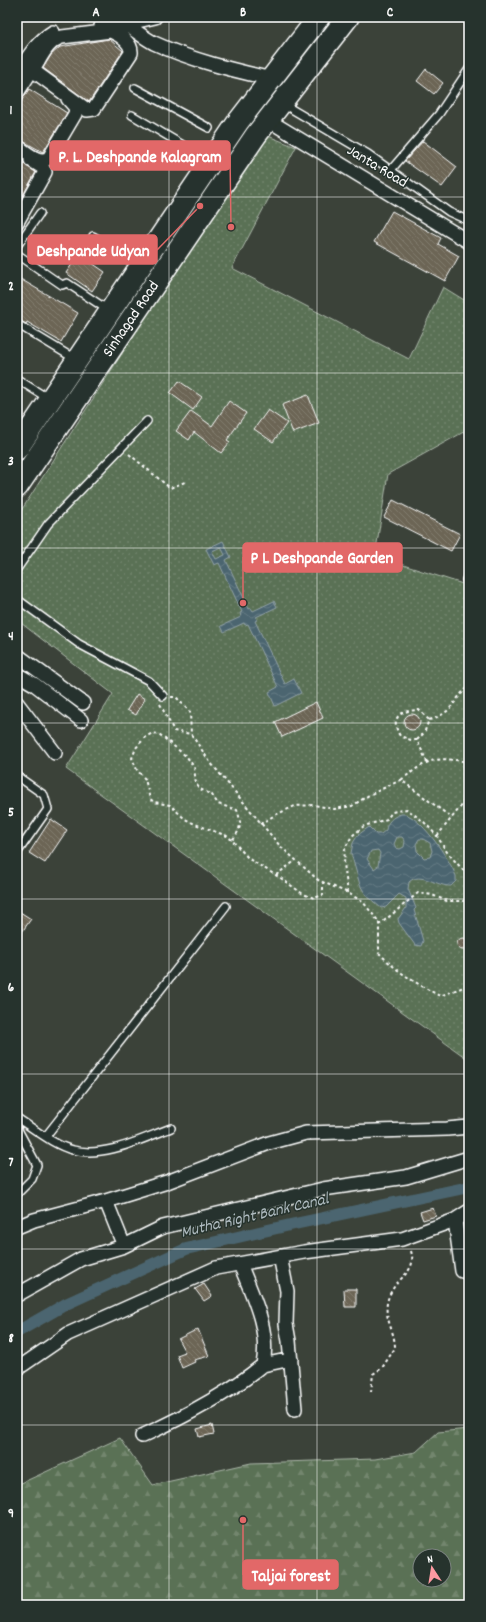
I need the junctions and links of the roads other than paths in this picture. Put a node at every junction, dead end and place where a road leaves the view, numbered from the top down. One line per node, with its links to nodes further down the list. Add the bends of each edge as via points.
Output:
1 (155, 17): 4 (street)
2 (319, 17): 7 (main road, Sinhagad Road)
3 (348, 17): 10 (main road, Sinhagad Road)
4 (125, 24): 6 (street, via 59,29 45,37); 7 (street, via 152,42 174,51)
5 (469, 69): 17 (lane, via 439,114)
6 (25, 70): 6 (street, via 87,110 91,110 132,49 130,44 111,31 62,37 49,44); 9 (street); 14 (street, via 73,103 76,108 75,114 45,161)
7 (272, 79): 16 (main road, Sinhagad Road)
8 (135, 88): 13 (lane)
9 (17, 93)
10 (281, 103): 12 (main road, Sinhagad Road); 17 (lane, via 368,154)
11 (132, 115): 16 (lane)
12 (268, 120): 22 (street, Janta Road); 34 (main road, Sinhagad Road)
13 (209, 128)
14 (17, 146)
15 (17, 152): 20 (street, via 46,172)
16 (210, 161): 25 (main road, Sinhagad Road)
17 (390, 171): 19 (lane, via 449,212)
18 (40, 213): 23 (lane)
19 (469, 221)
20 (17, 222)
21 (93, 236): 25 (lane)
22 (469, 242)
23 (17, 246)
24 (17, 254): 26 (lane, via 62,285 67,283)
25 (142, 264): 26 (main road, Sinhagad Road)
26 (110, 312): 28 (main road, Sinhagad Road)
27 (17, 324): 28 (lane)
28 (77, 360): 30 (main road, Sinhagad Road)
29 (17, 379): 30 (lane)
30 (51, 400): 32 (main road, Sinhagad Road)
31 (147, 421): 35 (lane, via 48,524)
32 (23, 428): 33 (main road, Sinhagad Road)
33 (17, 449)
34 (17, 487)
35 (17, 569)
36 (469, 571): 37 (lane)
37 (466, 580)
38 (17, 599): 41 (lane, via 80,644 149,681)
39 (17, 655): 43 (street)
40 (17, 674): 44 (street)
41 (163, 696)
42 (17, 703): 45 (street)
43 (83, 703)
44 (81, 720)
45 (55, 754)
46 (17, 776): 47 (lane, via 44,795 48,809)
47 (17, 853)
48 (226, 906): 53 (lane)
49 (17, 1118): 53 (lane)
50 (469, 1127): 56 (street, via 306,1133 268,1143 167,1182)
51 (17, 1128): 55 (lane, via 37,1165 32,1179)
52 (171, 1128): 53 (lane, via 100,1152 72,1150)
53 (46, 1136)
54 (469, 1158): 60 (street, via 406,1177 323,1189 162,1227)
55 (17, 1194)
56 (106, 1201): 59 (street); 60 (street)
57 (469, 1211): 58 (street)
58 (455, 1220): 61 (street, via 406,1237); 63 (street)
59 (17, 1227)
60 (124, 1246): 64 (street, via 81,1259)
61 (280, 1256): 62 (street); 65 (street, via 288,1291 286,1324)
62 (240, 1264): 66 (street, via 257,1308 264,1335 266,1349); 67 (street, via 216,1268 68,1334)
63 (462, 1271)
64 (17, 1295)
65 (291, 1359): 66 (street); 68 (street)
66 (263, 1366): 69 (street, via 245,1380 179,1420)
67 (17, 1369)
68 (295, 1410)
69 (142, 1436)

